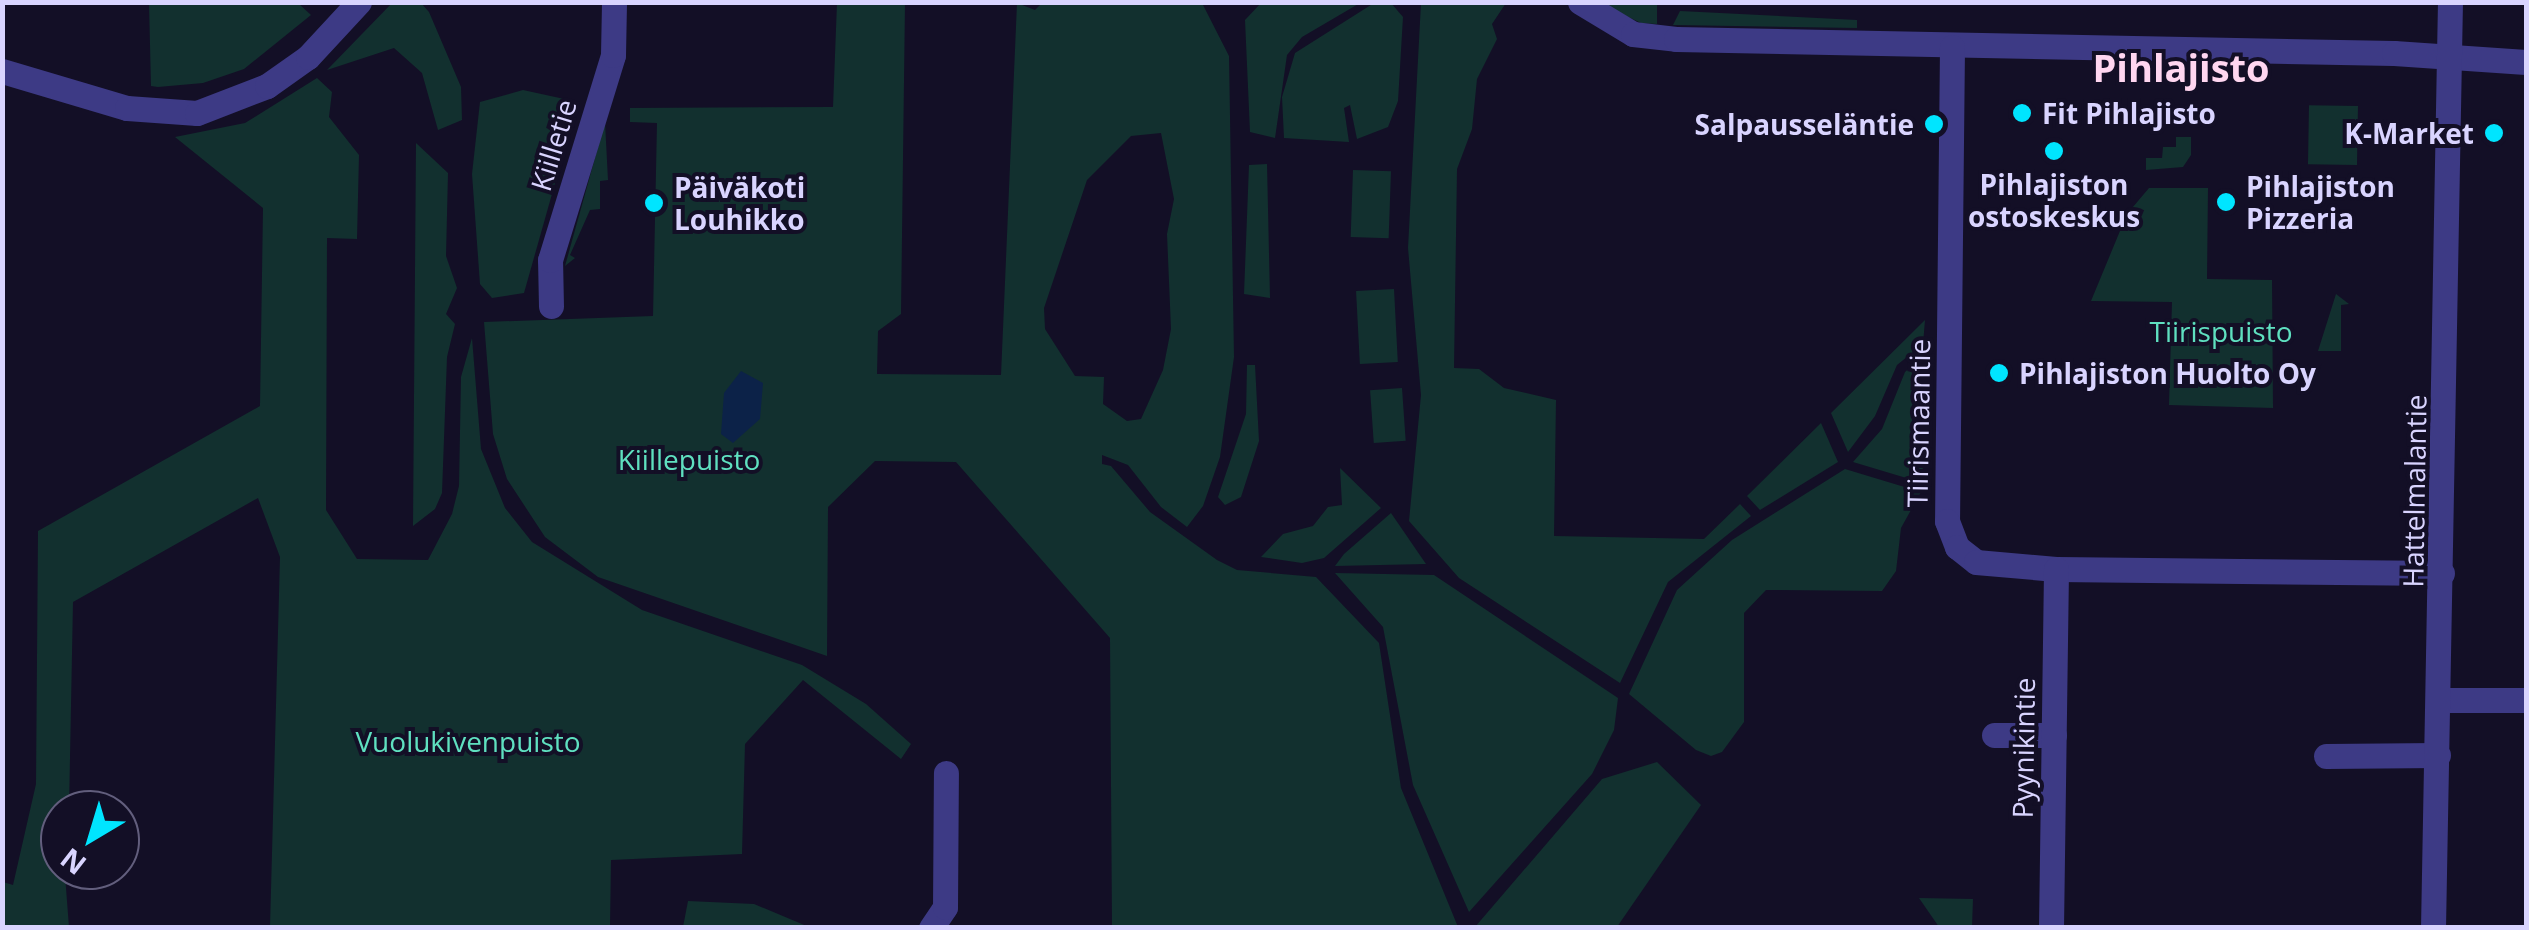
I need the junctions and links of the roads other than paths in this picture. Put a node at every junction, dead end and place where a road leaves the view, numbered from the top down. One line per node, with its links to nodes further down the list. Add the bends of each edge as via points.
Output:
1 (359, 2): 8 (street, via 308,57 267,86 198,113 128,108)
2 (614, 2): 9 (street, Kiilletie, via 614,55 550,260)
3 (1580, 2): 5 (street, via 1633,34)
4 (2450, 2): 6 (street, Hattelmalantie)
5 (1952, 47): 6 (street); 10 (street, Tiirismaantie, via 1947,522 1957,546 1976,562)
6 (2452, 56): 7 (street); 11 (street, Hattelmalantie)
7 (2526, 62)
8 (2, 71)
9 (552, 306)
10 (2056, 570): 11 (street, Tiirismaantie); 15 (street, Pyynikintie)
11 (2442, 573): 12 (street, Hattelmalantie)
12 (2440, 700): 13 (street); 16 (street, Hattelmalantie)
13 (2526, 700)
14 (1994, 734): 15 (street)
15 (2054, 735): 20 (street, Pyynikintie)
16 (2438, 755): 17 (street); 21 (street, Hattelmalantie)
17 (2326, 756)
18 (946, 773): 19 (street, via 945,907)
19 (930, 928)
20 (2051, 928)
21 (2433, 928)

